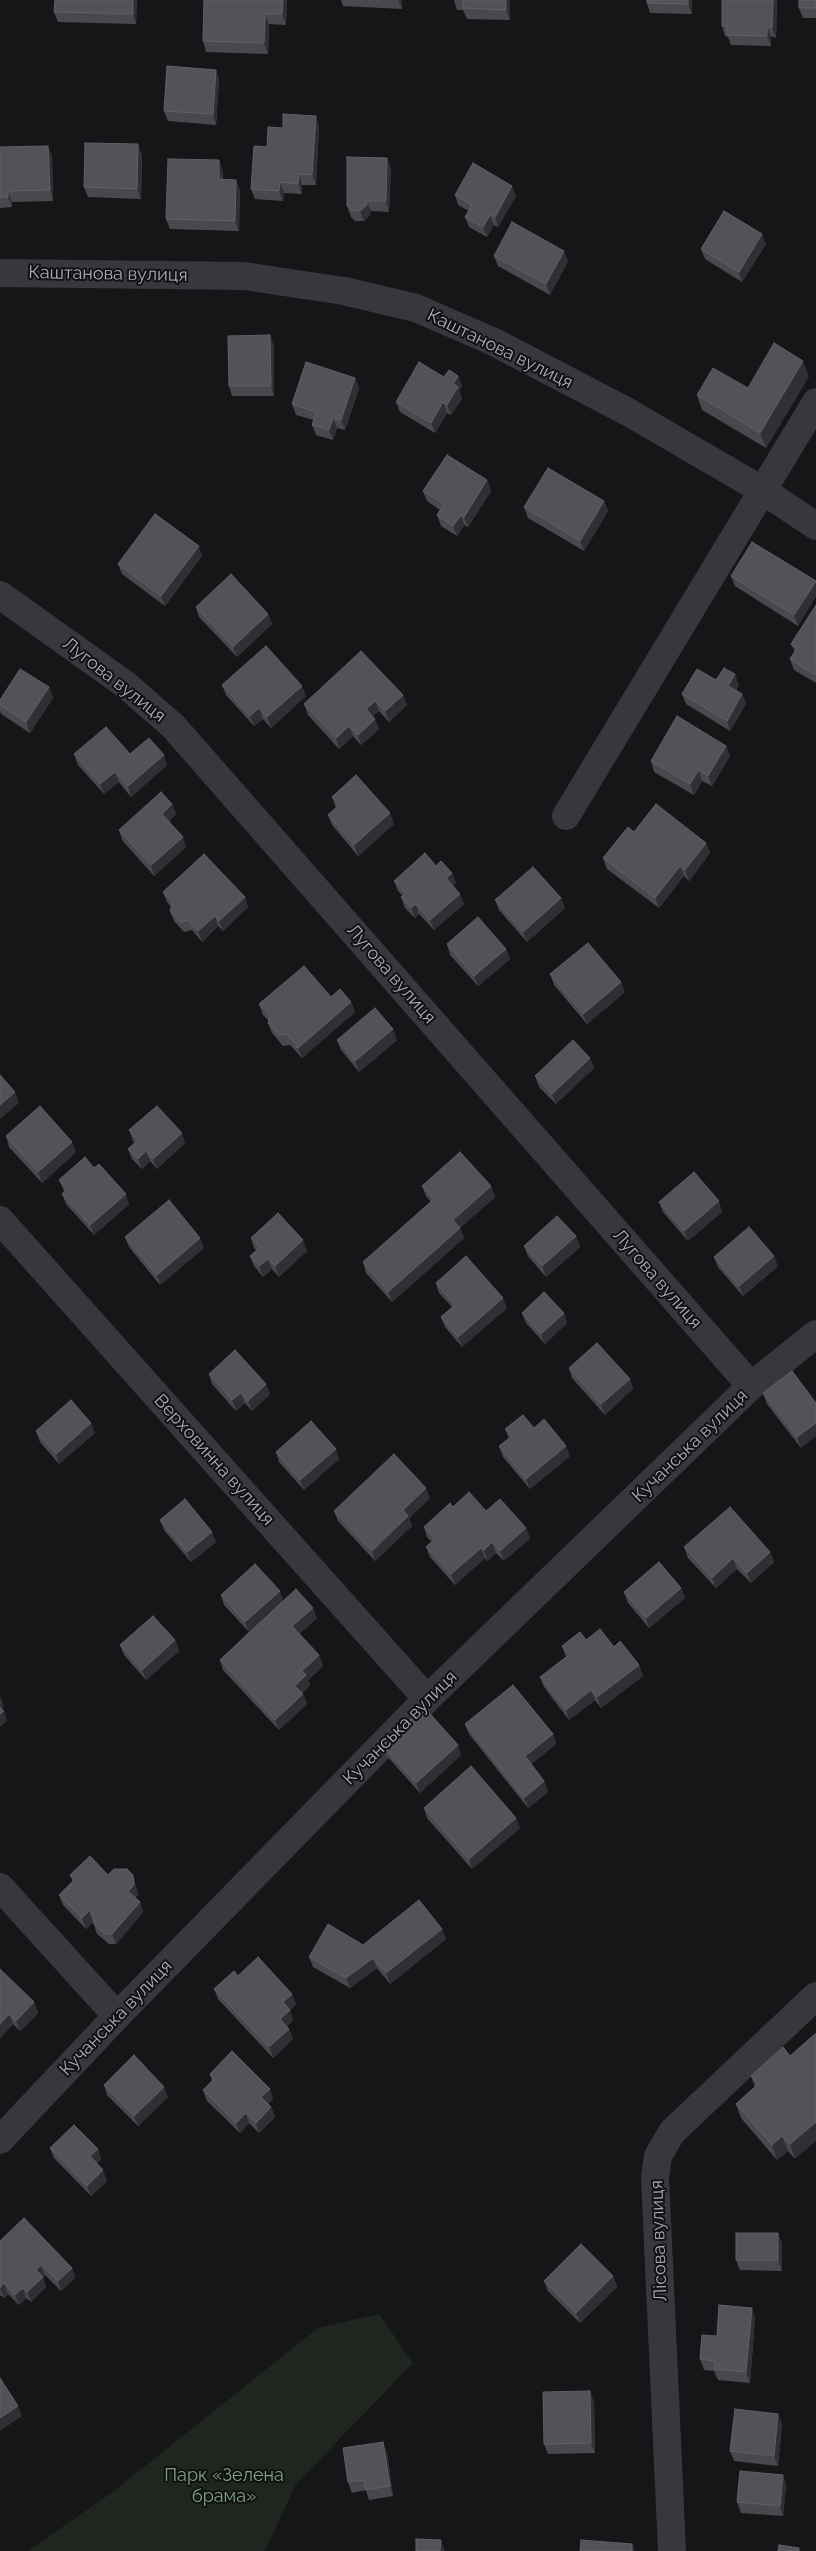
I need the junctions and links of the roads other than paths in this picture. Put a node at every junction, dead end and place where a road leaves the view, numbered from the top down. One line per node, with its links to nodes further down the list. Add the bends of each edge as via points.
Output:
1 (0, 273): 3 (street, Каштанова вулиця, via 244,276 344,291 416,308 503,346 628,412)
2 (816, 402): 3 (street)
3 (762, 490): 4 (street, Каштанова вулиця); 6 (street)
4 (816, 526)
5 (0, 595): 9 (street, Лугова вулиця, via 126,685 174,727)
6 (566, 816)
7 (0, 1220): 10 (street, Верховинна вулиця)
8 (816, 1334): 9 (street, Кучанська вулиця)
9 (751, 1386): 10 (street, Кучанська вулиця)
10 (427, 1699): 13 (street, Кучанська вулиця)
11 (0, 1887): 13 (street)
12 (816, 1996): 15 (street, Лісова вулиця, via 672,2132 658,2156 655,2177)
13 (117, 2016): 14 (street, Кучанська вулиця)
14 (0, 2140)
15 (672, 2551)

